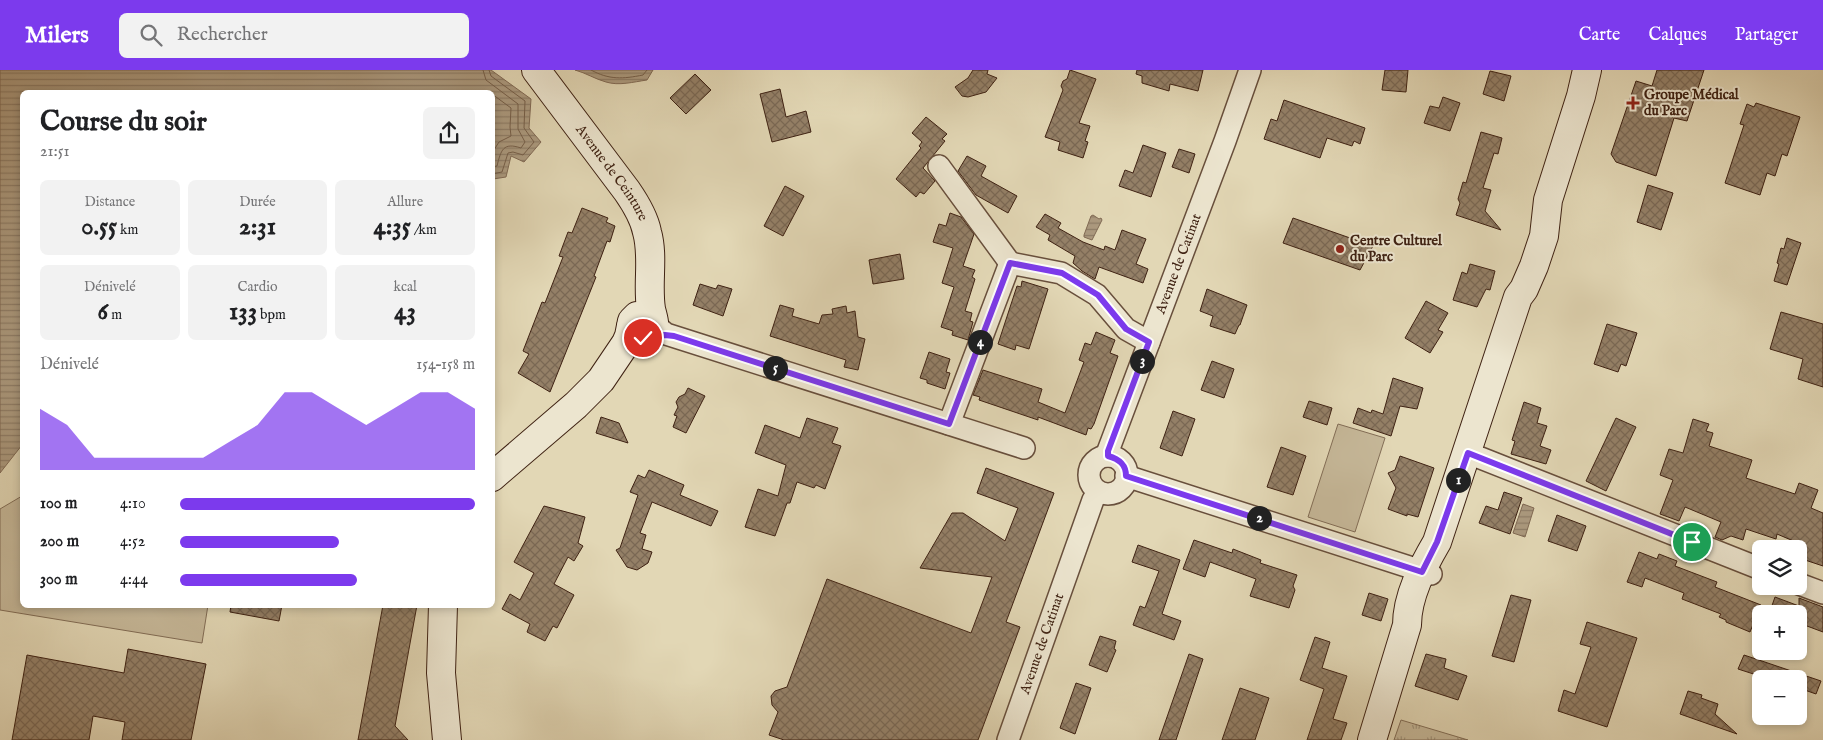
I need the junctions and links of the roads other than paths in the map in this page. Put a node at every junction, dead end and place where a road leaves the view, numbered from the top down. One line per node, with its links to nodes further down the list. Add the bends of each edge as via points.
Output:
1 (536, 70): 7 (street, Avenue de Ceinture, via 598,152 645,222 651,262)
2 (1250, 70): 8 (street, Avenue de Catinat)
3 (1594, 70): 4 (street)
4 (1584, 83): 11 (street, via 1548,200 1524,262 1518,297)
5 (939, 166): 6 (street)
6 (1010, 263): 8 (street, via 1062,273 1098,295 1126,329); 9 (street)
7 (648, 329): 9 (street); 13 (street, via 626,343 601,380 576,405); 15 (street, via 595,398)
8 (1149, 342): 12 (street, Avenue de Catinat)
9 (949, 424): 10 (street)
10 (1024, 448)
11 (1468, 453): 17 (street); 18 (street)
12 (1108, 456): 14 (street, via 1122,463); 16 (street, via 1090,467 1089,481)
13 (495, 474)
14 (1126, 476): 16 (street, via 1119,491 1112,494); 18 (street)
15 (495, 484)
16 (1098, 492): 25 (street, Avenue de Catinat)
17 (1752, 565)
18 (1427, 573): 26 (street, via 1407,613 1407,625)
19 (1807, 587): 20 (street)
20 (1823, 593)
21 (435, 608): 23 (street, via 432,676)
22 (443, 608): 24 (street, via 441,658)
23 (435, 740)
24 (447, 740)
25 (1008, 740)
26 (1372, 740)

